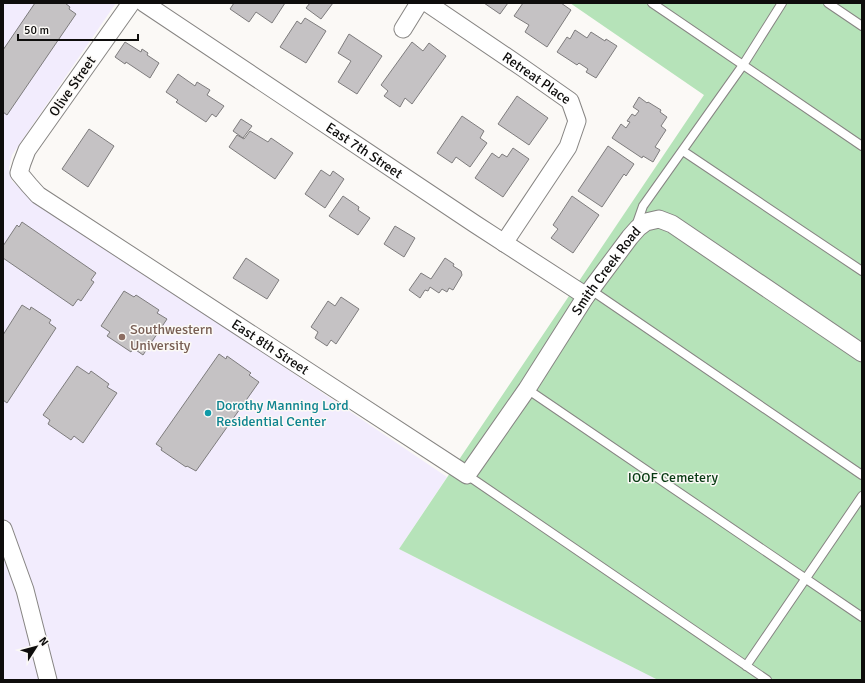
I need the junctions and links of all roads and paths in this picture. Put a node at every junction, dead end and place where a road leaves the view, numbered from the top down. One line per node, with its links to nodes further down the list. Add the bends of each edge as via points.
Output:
1 (131, 3): 13 (street, Olive Street, via 27,150)
2 (144, 3): 15 (street, East 7th Street)
3 (419, 3): 9 (street)
4 (427, 3): 15 (street, Retreat Place, via 570,101 577,121 568,147)
5 (652, 3): 10 (lane)
6 (782, 3): 10 (lane)
7 (828, 3): 8 (lane)
8 (862, 26)
9 (402, 29)
10 (743, 64): 11 (lane); 12 (lane)
11 (862, 146)
12 (683, 151): 14 (lane, via 643,206); 16 (lane)
13 (19, 173): 20 (street, East 8th Street, via 38,195)
14 (634, 232): 17 (street, Smith Creek Road); 18 (street, Smith Creek Road, via 646,222 659,219 672,224)
15 (504, 243): 17 (street, East 7th Street)
16 (862, 271)
17 (588, 293): 19 (street, Smith Creek Road); 21 (lane)
18 (862, 353)
19 (527, 389): 20 (street, Smith Creek Road); 24 (lane)
20 (467, 475): 26 (lane)
21 (862, 475)
22 (862, 496): 24 (lane)
23 (3, 529): 27 (street, via 25,590)
24 (805, 579): 25 (lane); 26 (lane)
25 (862, 617)
26 (746, 666): 28 (lane)
27 (48, 680)
28 (767, 680)

